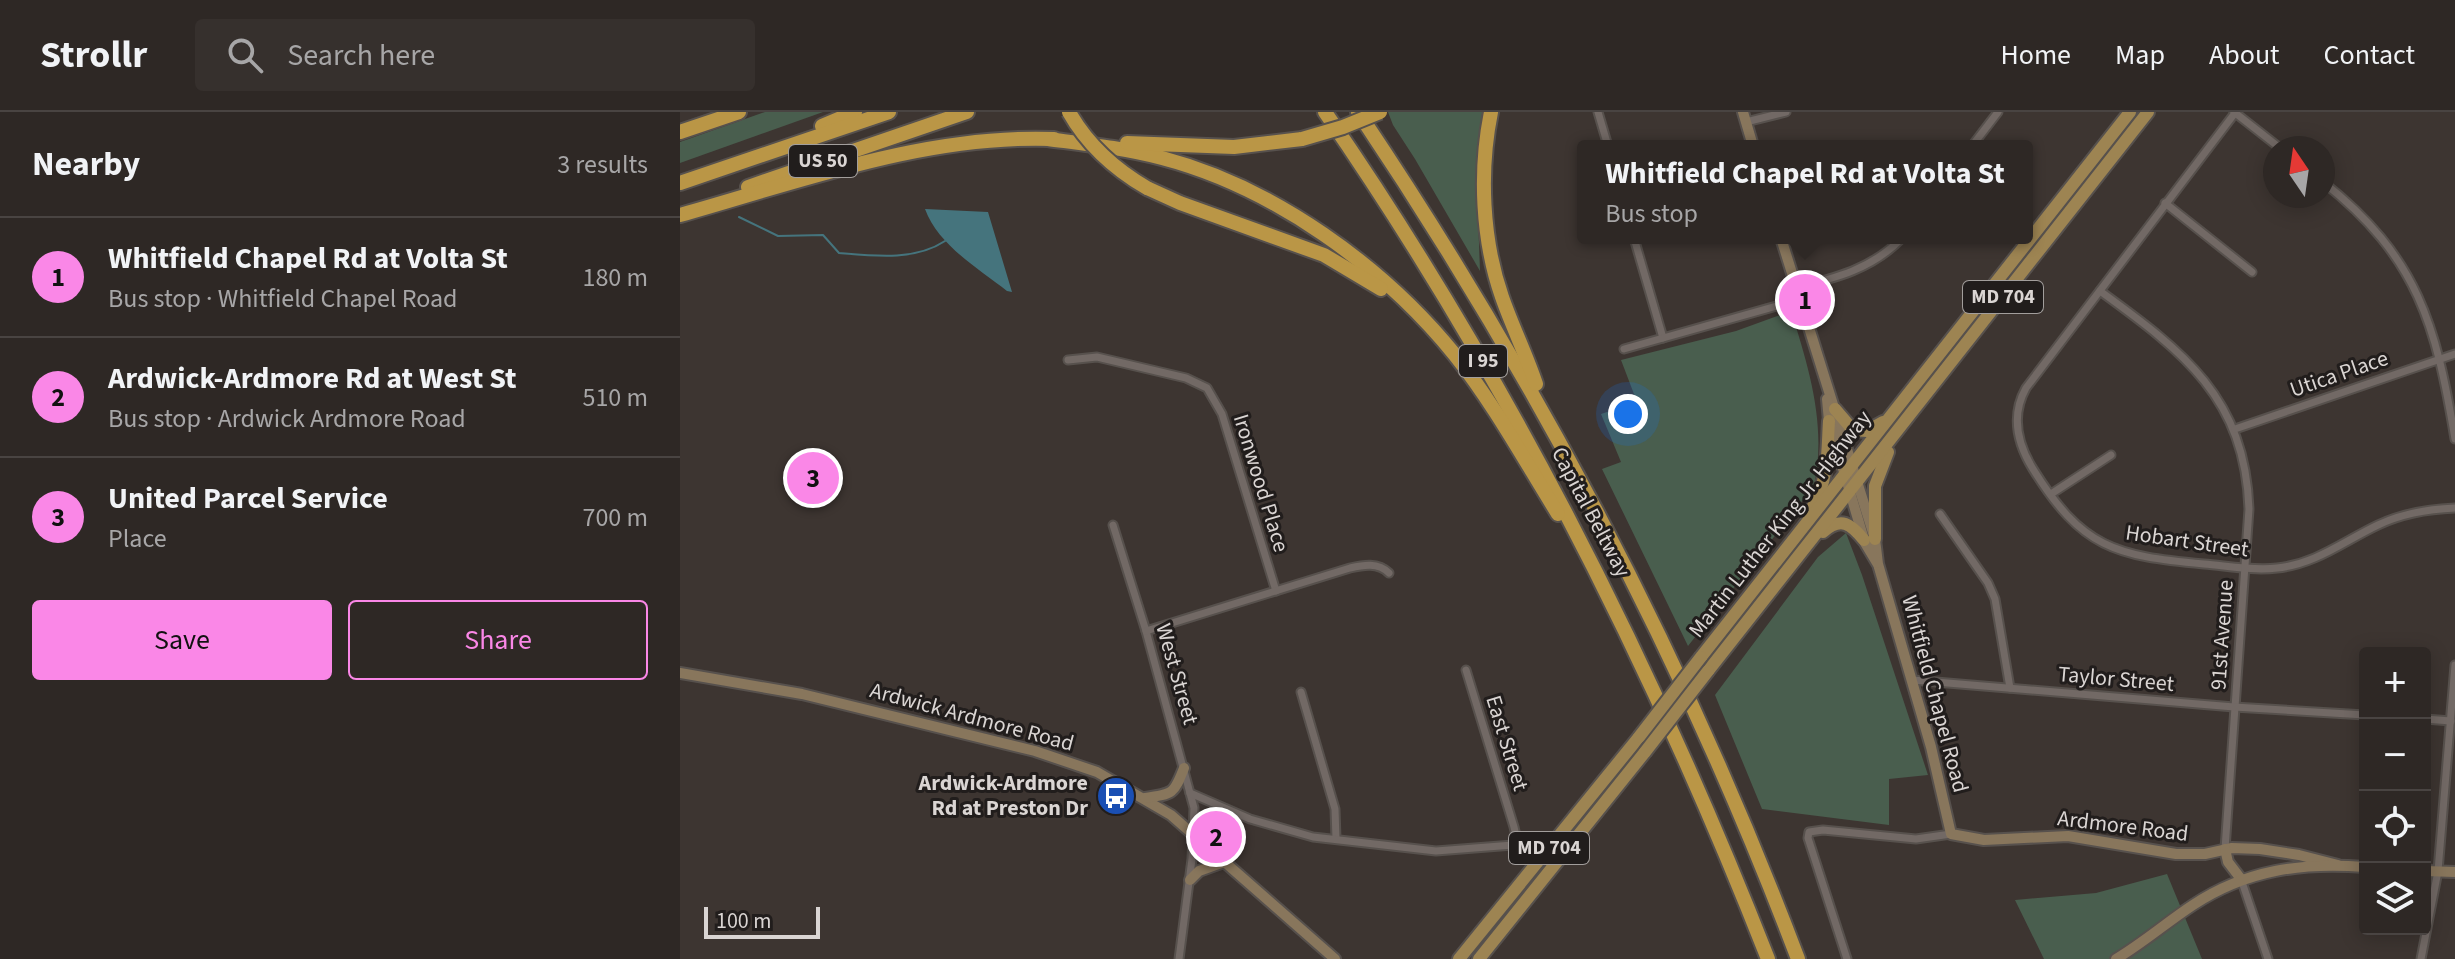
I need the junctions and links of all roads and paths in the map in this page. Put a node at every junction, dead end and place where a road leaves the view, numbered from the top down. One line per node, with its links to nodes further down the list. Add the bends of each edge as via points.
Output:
1 (739, 112): 17 (highway)
2 (855, 112): 23 (highway)
3 (889, 112): 23 (highway, US 50)
4 (967, 112): 26 (highway, US 50)
5 (1069, 112): 39 (highway, bridge, via 1115,166 1147,188 1347,267 1396,300)
6 (1325, 112): 61 (highway, Capital Beltway / I 95, via 1496,383)
7 (1358, 112): 43 (highway, Capital Beltway / I 95)
8 (1380, 112): 19 (highway, bridge, via 1302,139 1234,147)
9 (1491, 112): 43 (highway, via 1484,171 1490,246 1500,293)
10 (1598, 112): 20 (street)
11 (1786, 112): 16 (street)
12 (1998, 112): 22 (street)
13 (2130, 112): 27 (main road, Martin Luther King Jr. Highway / MD 704)
14 (2148, 112): 45 (main road, Martin Luther King Jr. Highway / MD 704)
15 (2234, 112): 18 (street); 25 (street, Hobart Street)
16 (1745, 117): 21 (street)
17 (680, 132)
18 (2265, 136)
19 (1048, 139): 26 (highway, via 979,142 905,154); 39 (highway, via 1164,158 1209,173 1277,207 1375,273)
20 (1606, 140)
21 (1751, 140)
22 (1977, 140)
23 (680, 183)
24 (2335, 192): 40 (street, via 2395,254 2416,290)
25 (2165, 203): 32 (street); 34 (street, Hobart Street)
26 (680, 213)
27 (2033, 235)
28 (1636, 244): 36 (street)
29 (1783, 244): 33 (street, Whitfield Chapel Road)
30 (1895, 244): 33 (street, via 1863,268)
31 (2026, 244): 44 (main road, Martin Luther King Jr. Highway / MD 704)
32 (2252, 272)
33 (1795, 288): 35 (street, Whitfield Chapel Road)
34 (2100, 291): 46 (street, 91st Avenue, via 2189,362); 51 (street, Hobart Street, via 2032,379 2017,410 2023,451)
35 (1798, 300): 36 (street); 42 (street, Whitfield Chapel Road)
36 (1663, 338): 37 (street)
37 (1624, 349)
38 (2455, 354): 40 (street, Utica Place)
39 (1457, 358): 61 (highway)
40 (2439, 358): 46 (street, Utica Place); 47 (street)
41 (1068, 360): 60 (street, Ironwood Place, via 1097,357 1207,388 1222,414)
42 (1832, 415): 44 (main road, via 1861,432); 49 (street, Whitfield Chapel Road); 55 (main road, via 1823,485)
43 (1548, 418): 93 (highway, Capital Beltway / I 95, via 1676,669)
44 (1889, 418): 49 (main road, Martin Luther King Jr. Highway / MD 704)
45 (1906, 420): 50 (main road, Martin Luther King Jr. Highway / MD 704); 56 (main road, via 1878,476)
46 (2235, 429): 58 (street, 91st Avenue, via 2249,492)
47 (2455, 439)
48 (2111, 455): 51 (street)
49 (1849, 470): 50 (street, Whitfield Chapel Road); 55 (main road, Martin Luther King Jr. Highway / MD 704)
50 (1854, 487): 56 (street, Whitfield Chapel Road); 57 (main road, Martin Luther King Jr. Highway / MD 704)
51 (2051, 494): 58 (street, Hobart Street, via 2078,528 2106,546 2140,557)
52 (2455, 508): 58 (street, Hobart Street, via 2382,523 2296,565)
53 (1940, 514): 67 (street, via 1995,599)
54 (1113, 525): 62 (street, West Street)
55 (1795, 537): 90 (main road, Martin Luther King Jr. Highway / MD 704, bridge)
56 (1869, 539): 57 (main road, via 1841,522); 66 (street, Whitfield Chapel Road)
57 (1806, 548): 91 (main road, Martin Luther King Jr. Highway / MD 704, bridge)
58 (2245, 567): 69 (street, 91st Avenue)
59 (1389, 573): 60 (street, via 1383,566 1355,567)
60 (1276, 591): 62 (street)
61 (1622, 621): 92 (highway, Capital Beltway / I 95, via 1688,763)
62 (1146, 631): 73 (street, West Street)
63 (2455, 665): 72 (street)
64 (1466, 670): 78 (street, East Street, via 1517,840 1487,849 1436,851)
65 (680, 673): 75 (street, Ardwick Ardmore Road, via 802,694 1035,751 1097,772)
66 (1912, 680): 67 (street, Taylor Street); 76 (street, Whitfield Chapel Road)
67 (2010, 688): 69 (street, Taylor Street)
68 (1301, 692): 78 (street, via 1335,809)
69 (2234, 707): 70 (street, Taylor Street); 79 (street, 91st Avenue)
70 (2359, 715)
71 (2431, 719): 72 (street)
72 (2451, 721): 84 (street)
73 (1184, 768): 74 (street, West Street); 75 (street, via 1176,790)
74 (1190, 793): 77 (street, West Street); 78 (street, via 1276,828)
75 (1145, 798): 77 (street, Ardwick Ardmore Road)
76 (1951, 834): 79 (street, Ardmore Road, via 1984,840 2068,836 2176,854); 94 (street, Ardmore Road, via 1916,839 1823,830 1808,834)
77 (1193, 836): 80 (street, Ardwick Ardmore Road); 87 (street, West Street)
78 (1336, 839)
79 (2225, 849): 81 (street, Ardmore Road, via 2260,849); 86 (street)
80 (1224, 862): 87 (street); 89 (street, Ardwick Ardmore Road)
81 (2338, 865): 82 (street); 86 (street, via 2287,867)
82 (2359, 867)
83 (2431, 871): 84 (street)
84 (2438, 871): 85 (street); 97 (street)
85 (2455, 872)
86 (2241, 879): 95 (street); 96 (street)
87 (1190, 880): 88 (street, West Street)
88 (1179, 959)
89 (1335, 959)
90 (1459, 959)
91 (1479, 959)
92 (1768, 959)
93 (1798, 959)
94 (1847, 959)
95 (2116, 959)
96 (2268, 959)
97 (2421, 959)

